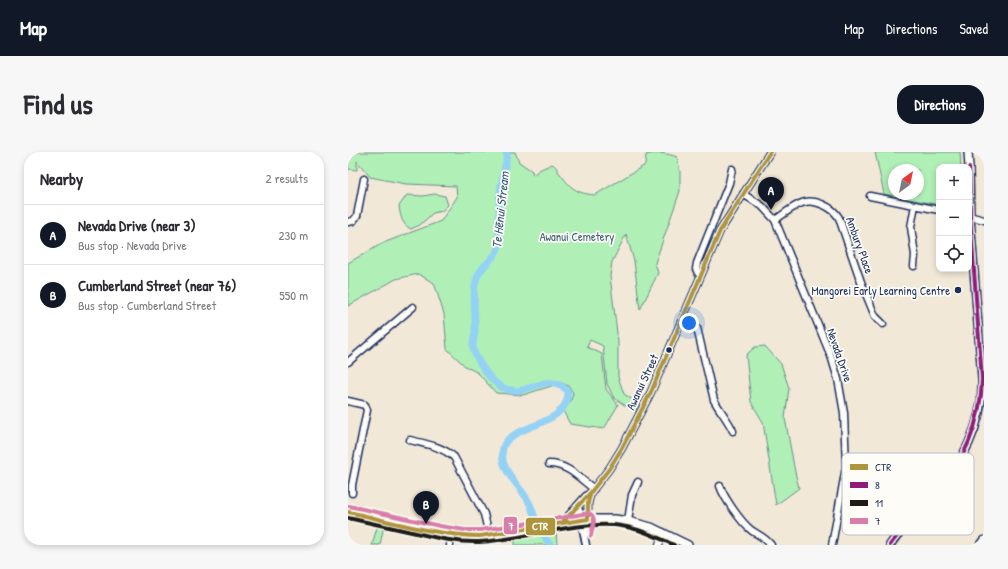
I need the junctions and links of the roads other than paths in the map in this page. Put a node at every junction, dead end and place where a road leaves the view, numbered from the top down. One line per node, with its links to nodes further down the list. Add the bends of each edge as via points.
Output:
1 (770, 152): 6 (street, Awanui Street)
2 (968, 152): 3 (main road)
3 (969, 164)
4 (732, 169): 16 (street, Awanui Street, via 729,183 697,263 696,269)
5 (364, 179): 13 (street, via 357,216)
6 (743, 194): 11 (street, Nevada Drive, via 762,206); 16 (street, Awanui Street, via 720,231)
7 (870, 196): 8 (street)
8 (915, 205): 9 (street); 15 (street, via 911,228)
9 (936, 209)
10 (972, 218): 12 (street)
11 (775, 220): 19 (street, Ambury Place, via 801,203 807,202 832,209 839,218 875,316); 25 (street, Nevada Drive, via 838,379 844,413)
12 (984, 220)
13 (348, 222)
14 (971, 236): 21 (main road)
15 (914, 266)
16 (701, 275): 18 (street, Awanui Street)
17 (413, 307): 20 (street)
18 (683, 318): 23 (street, via 697,328 710,390 718,409); 31 (street, Awanui Street, via 647,402 616,459)
19 (882, 324)
20 (348, 362)
21 (983, 379): 26 (main road, via 980,410)
22 (348, 401): 32 (street, via 362,404 367,412)
23 (733, 431)
24 (410, 440): 41 (street, via 438,447 454,457 484,514)
25 (845, 453)
26 (964, 453)
27 (549, 464): 31 (street, via 566,467)
28 (638, 482): 37 (street, via 632,495)
29 (720, 486): 49 (street, via 747,526)
30 (842, 489): 50 (street, Nevada Drive)
31 (592, 491): 33 (street, Awanui Street); 35 (street, Awanui Street, via 588,503)
32 (352, 493)
33 (578, 506): 36 (street); 38 (street, Awanui Street)
34 (348, 512): 40 (main road)
35 (588, 518): 36 (main road); 37 (main road); 42 (street, Awanui Street)
36 (581, 520): 38 (main road); 42 (street)
37 (628, 521): 39 (main road)
38 (562, 523): 41 (main road)
39 (663, 532): 47 (street); 48 (main road)
40 (452, 535): 41 (main road); 45 (street)
41 (489, 535)
42 (585, 535): 46 (street)
43 (898, 535): 51 (main road)
44 (984, 540): 52 (street)
45 (450, 545)
46 (586, 545)
47 (659, 545)
48 (688, 545)
49 (771, 545)
50 (832, 545)
51 (890, 545)
52 (980, 545)

